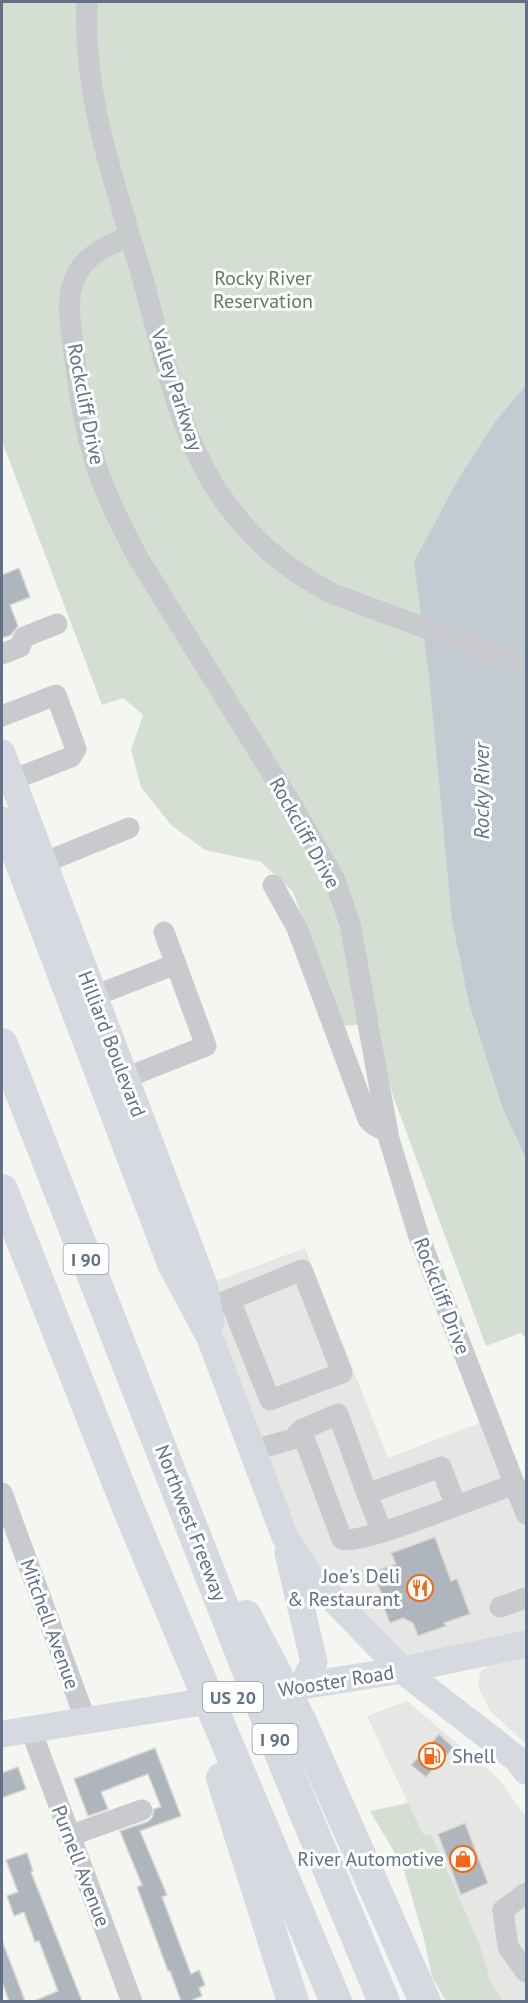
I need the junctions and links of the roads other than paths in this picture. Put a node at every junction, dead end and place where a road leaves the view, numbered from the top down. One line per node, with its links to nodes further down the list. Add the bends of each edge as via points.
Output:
1 (87, 2): 2 (street, Valley Parkway, via 88,62 94,104)
2 (129, 237): 5 (street, Valley Parkway, via 187,431 200,461 239,521 269,552 303,578 333,594); 18 (street, Rockcliff Drive, via 95,253 72,286 70,321 77,375 97,467 137,556 334,878 350,924)
3 (57, 624): 4 (street, via 24,637 20,647)
4 (2, 654)
5 (526, 665)
6 (2, 716): 8 (street, via 64,692 76,749 71,757)
7 (2, 753): 8 (main road, Hilliard Boulevard)
8 (12, 780): 11 (main road, Hilliard Boulevard)
9 (2, 820): 21 (main road, Hilliard Boulevard, via 171,1265)
10 (129, 828): 11 (street)
11 (43, 863): 15 (main road, Hilliard Boulevard)
12 (273, 885): 18 (street, via 297,928 368,1119)
13 (164, 932): 14 (street)
14 (176, 964): 15 (street); 17 (street, via 206,1046)
15 (94, 996): 17 (main road, Hilliard Boulevard)
16 (2, 1044): 26 (highway, Northwest Freeway / I 90)
17 (125, 1078): 20 (main road, Hilliard Boulevard, via 204,1285)
18 (388, 1132): 27 (street, Rockcliff Drive, via 418,1234)
19 (2, 1190): 34 (highway, I 90)
20 (219, 1304): 21 (main road, Hilliard Boulevard, via 211,1320); 22 (street); 22 (street, via 302,1270 342,1373 270,1400)
21 (210, 1338): 23 (main road, Hilliard Boulevard)
22 (262, 1381): 23 (street)
23 (232, 1393): 25 (main road, Hilliard Boulevard)
24 (301, 1430): 25 (street, via 293,1439); 29 (street, via 338,1414); 32 (street, via 342,1539)
25 (254, 1450): 33 (main road, Hilliard Boulevard)
26 (172, 1474): 51 (highway, Northwest Freeway / I 90, via 285,1765); 52 (highway, via 301,1722)
27 (515, 1484): 30 (street); 31 (street, Rockcliff Drive)
28 (2, 1493): 40 (street, Mitchell Avenue)
29 (367, 1494): 30 (street, via 441,1467); 32 (street)
30 (456, 1506): 32 (street)
31 (526, 1514)
32 (382, 1532)
33 (285, 1537): 38 (main road, Hilliard Boulevard, via 308,1573); 39 (main road)
34 (159, 1583): 49 (highway); 50 (highway, I 90)
35 (526, 1598): 36 (street)
36 (500, 1607)
37 (526, 1644): 38 (main road, Wooster Road / US 20)
38 (402, 1670): 39 (main road, Wooster Road / US 20); 43 (main road, Hilliard Boulevard, via 491,1738)
39 (311, 1677): 40 (main road, Wooster Road / US 20, via 148,1712)
40 (86, 1721): 41 (main road, Wooster Road / US 20)
41 (30, 1730): 42 (main road, Wooster Road / US 20); 45 (street, Purnell Avenue)
42 (2, 1734)
43 (526, 1771)
44 (142, 1810): 45 (street)
45 (69, 1836): 48 (street, Purnell Avenue)
46 (526, 1893): 47 (street, via 503,1910 508,1947)
47 (526, 1972)
48 (132, 2001)
49 (293, 2001)
50 (336, 2001)
51 (384, 2001)
52 (425, 2001)

